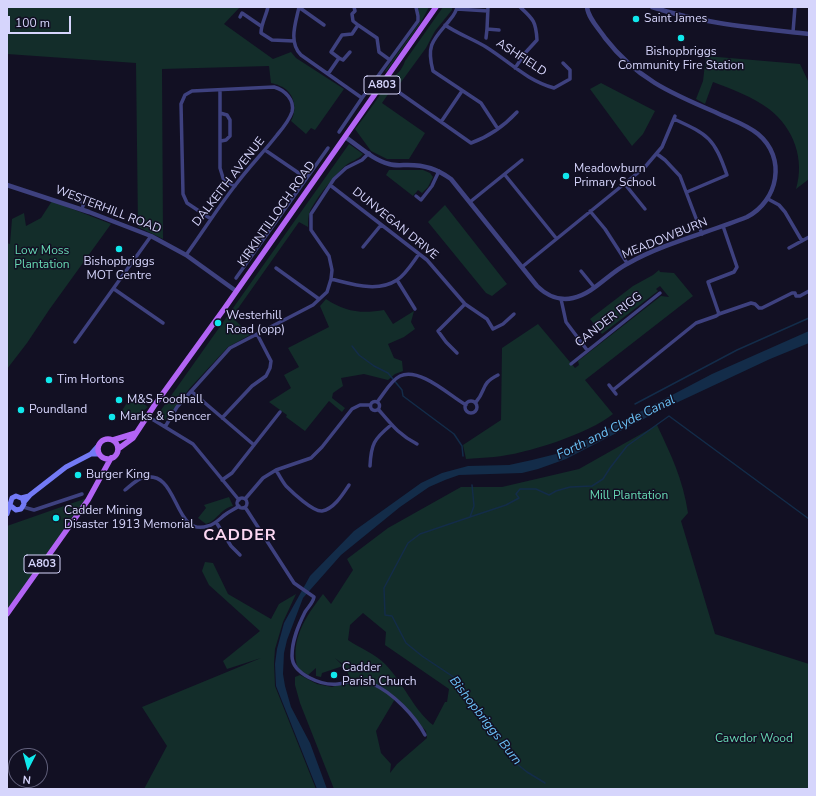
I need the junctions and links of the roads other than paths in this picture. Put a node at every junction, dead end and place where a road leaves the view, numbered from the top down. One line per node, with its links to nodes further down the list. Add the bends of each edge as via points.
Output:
1 (268, 7): 15 (street)
2 (300, 7): 16 (street); 22 (street, via 296,18)
3 (354, 7): 13 (street, via 353,21)
4 (416, 7): 25 (street, via 418,21)
5 (436, 7): 38 (main road, KIRKINTILLOCH ROAD / A803)
6 (520, 7): 27 (street, via 533,20 537,40)
7 (587, 7): 55 (street, MEADOWBURN, via 595,25 638,72 666,90 750,128 762,138 771,151 776,167 774,184)
8 (652, 7): 19 (street, via 710,22)
9 (795, 7): 19 (street)
10 (457, 8): 11 (street); 14 (street)
11 (488, 9): 17 (street)
12 (240, 17): 15 (street, via 242,13)
13 (358, 25): 24 (street, via 352,34 342,35 334,46 331,52); 25 (street, via 377,38 379,52)
14 (446, 25): 27 (street, ASHFIELD); 30 (street, via 435,36 429,50 429,58 433,71)
15 (261, 26): 22 (street, via 261,33 272,40)
16 (324, 26)
17 (487, 29): 18 (street); 21 (street)
18 (499, 30)
19 (793, 32): 20 (street)
20 (809, 34)
21 (486, 38)
22 (294, 41): 28 (street, via 296,51)
23 (350, 52): 24 (street, via 343,60)
24 (339, 58): 28 (street)
25 (390, 60): 32 (street)
26 (563, 63): 27 (street, ASHFIELD, via 570,70 570,79 554,88 528,78)
27 (515, 68)
28 (328, 74): 32 (street)
29 (220, 90): 34 (street); 41 (street, DALKEITH AVENUE, via 274,87 289,97 292,111 288,121); 60 (street, via 192,91 185,95 181,104 183,194 187,203)
30 (462, 91): 35 (street); 36 (street, via 481,103)
31 (400, 93): 35 (street)
32 (362, 98): 37 (street)
33 (517, 112): 36 (street)
34 (220, 113): 39 (street); 39 (street, via 227,115 230,120 230,136)
35 (441, 122): 36 (street, via 471,143)
36 (498, 129)
37 (339, 132)
38 (345, 137): 42 (street); 81 (main road, KIRKINTILLOCH ROAD / A803)
39 (221, 141): 51 (street, via 220,168 224,181)
40 (328, 148): 47 (street)
41 (265, 150): 47 (street); 51 (street, DALKEITH AVENUE)
42 (369, 153): 45 (street, via 391,165 419,165); 50 (street, via 362,160 346,168)
43 (657, 154): 48 (street); 52 (street, via 680,176); 52 (street, via 675,118 706,136 714,144 727,175)
44 (522, 160): 46 (street)
45 (439, 171): 53 (street, via 421,200); 56 (street, via 451,179)
46 (505, 175): 56 (street); 66 (street)
47 (306, 178): 76 (street)
48 (624, 183): 58 (street); 59 (street)
49 (7, 185): 57 (street, WESTERHILL ROAD)
50 (330, 185): 61 (street, DUNVEGAN DRIVE); 77 (street, via 311,214 310,228 329,256)
51 (235, 186): 60 (street, DALKEITH AVENUE)
52 (687, 192): 63 (street)
53 (416, 196)
54 (70, 197): 57 (street, via 84,202)
55 (768, 199): 62 (street, MEADOWBURN, via 750,215); 67 (street, via 786,212)
56 (470, 202): 73 (street)
57 (82, 209): 64 (street, WESTERHILL ROAD)
58 (645, 209)
59 (590, 211): 66 (street); 72 (street)
60 (211, 220): 71 (street, DALKEITH AVENUE)
61 (381, 225): 68 (street); 70 (street, DUNVEGAN DRIVE)
62 (723, 226): 63 (street, MEADOWBURN); 89 (street, via 737,268 734,272 708,282)
63 (702, 234): 72 (street, MEADOWBURN)
64 (151, 236): 71 (street, WESTERHILL ROAD); 80 (street)
65 (809, 237): 67 (street)
66 (556, 238): 73 (street)
67 (802, 241): 69 (street)
68 (363, 248)
69 (789, 248)
70 (419, 254): 78 (street); 86 (street, DUNVEGAN DRIVE)
71 (186, 255): 81 (street, WESTERHILL ROAD)
72 (627, 264): 79 (street, MEADOWBURN)
73 (522, 267): 85 (street, via 541,289)
74 (276, 268): 84 (street)
75 (581, 271): 79 (street)
76 (236, 278)
77 (331, 279): 78 (street, via 367,287); 84 (street, via 327,292)
78 (396, 280): 87 (street)
79 (594, 287): 85 (street, MEADOWBURN, via 580,296)
80 (114, 289): 90 (street); 92 (street)
81 (236, 291): 109 (main road, KIRKINTILLOCH ROAD / A803)
82 (809, 291): 89 (street, via 798,296 792,293 762,308 751,303)
83 (660, 293): 93 (street, CANDER RIGG)
84 (319, 299): 91 (street, via 313,305)
85 (562, 299): 93 (street, via 566,322)
86 (464, 304): 88 (street, DUNVEGAN DRIVE, via 487,319 493,329); 94 (street, via 438,331)
87 (415, 309)
88 (514, 314)
89 (719, 314): 100 (street, via 696,323)
90 (163, 323)
91 (257, 334): 101 (street, via 230,348); 110 (street, via 271,361 270,368 266,376 252,386)
92 (76, 342)
93 (587, 350): 95 (street, CANDER RIGG)
94 (457, 353)
95 (571, 364)
96 (498, 376): 98 (street)
97 (482, 378): 98 (street)
98 (487, 382): 104 (street)
99 (609, 385): 100 (street)
100 (613, 390): 102 (street)
101 (190, 391): 110 (street); 112 (street)
102 (616, 394)
103 (378, 402): 105 (street, via 373,401); 106 (street, via 400,376 410,374 436,385); 107 (street)
104 (476, 402): 106 (street, via 471,401); 106 (street, via 477,408 473,412 467,411)
105 (370, 405): 107 (street, via 372,410); 123 (street, via 352,409 322,448 311,458)
106 (466, 405)
107 (378, 409): 111 (street)
108 (280, 412): 117 (street)
109 (147, 416): 112 (street); 113 (main road, KIRKINTILLOCH ROAD / A803)
110 (222, 418): 117 (street)
111 (392, 425): 115 (street, via 405,438); 122 (street, via 379,435 371,450)
112 (165, 427): 125 (street, via 193,444)
113 (136, 433): 114 (main road); 118 (main road, KIRKINTILLOCH ROAD / A803, via 134,438)
114 (113, 440): 116 (main road, via 105,440); 118 (main road)
115 (417, 444)
116 (99, 445): 119 (main road); 120 (main road, A803)
117 (254, 445): 125 (street, via 232,473)
118 (118, 449): 121 (main road, A803, via 116,455)
119 (91, 454): 120 (main road); 131 (main road, via 66,467)
120 (101, 455): 121 (main road); 124 (main road, A803)
121 (111, 458): 124 (main road, A803)
122 (370, 466)
123 (276, 470): 126 (street, via 286,486 317,510 323,511 332,506); 129 (street, via 263,478)
124 (102, 473): 139 (main road, A803, via 85,505)
125 (222, 480): 130 (street)
126 (349, 485)
127 (124, 490): 137 (street, via 141,478 157,478 164,482 187,522 195,527 207,527)
128 (82, 494): 131 (street, via 34,510)
129 (245, 499): 130 (street); 134 (street)
130 (238, 500): 133 (street)
131 (23, 502): 132 (main road, via 16,496 12,498); 135 (main road)
132 (11, 506): 135 (main road); 136 (main road)
133 (239, 506): 134 (street); 137 (street)
134 (245, 507): 140 (street, via 294,583 314,597 297,629 293,644 293,663 298,670 326,683 362,680 374,684 406,710 420,725)
135 (16, 510): 136 (main road)
136 (7, 515)
137 (216, 522): 138 (street)
138 (240, 555)
139 (7, 614)
140 (425, 735)

